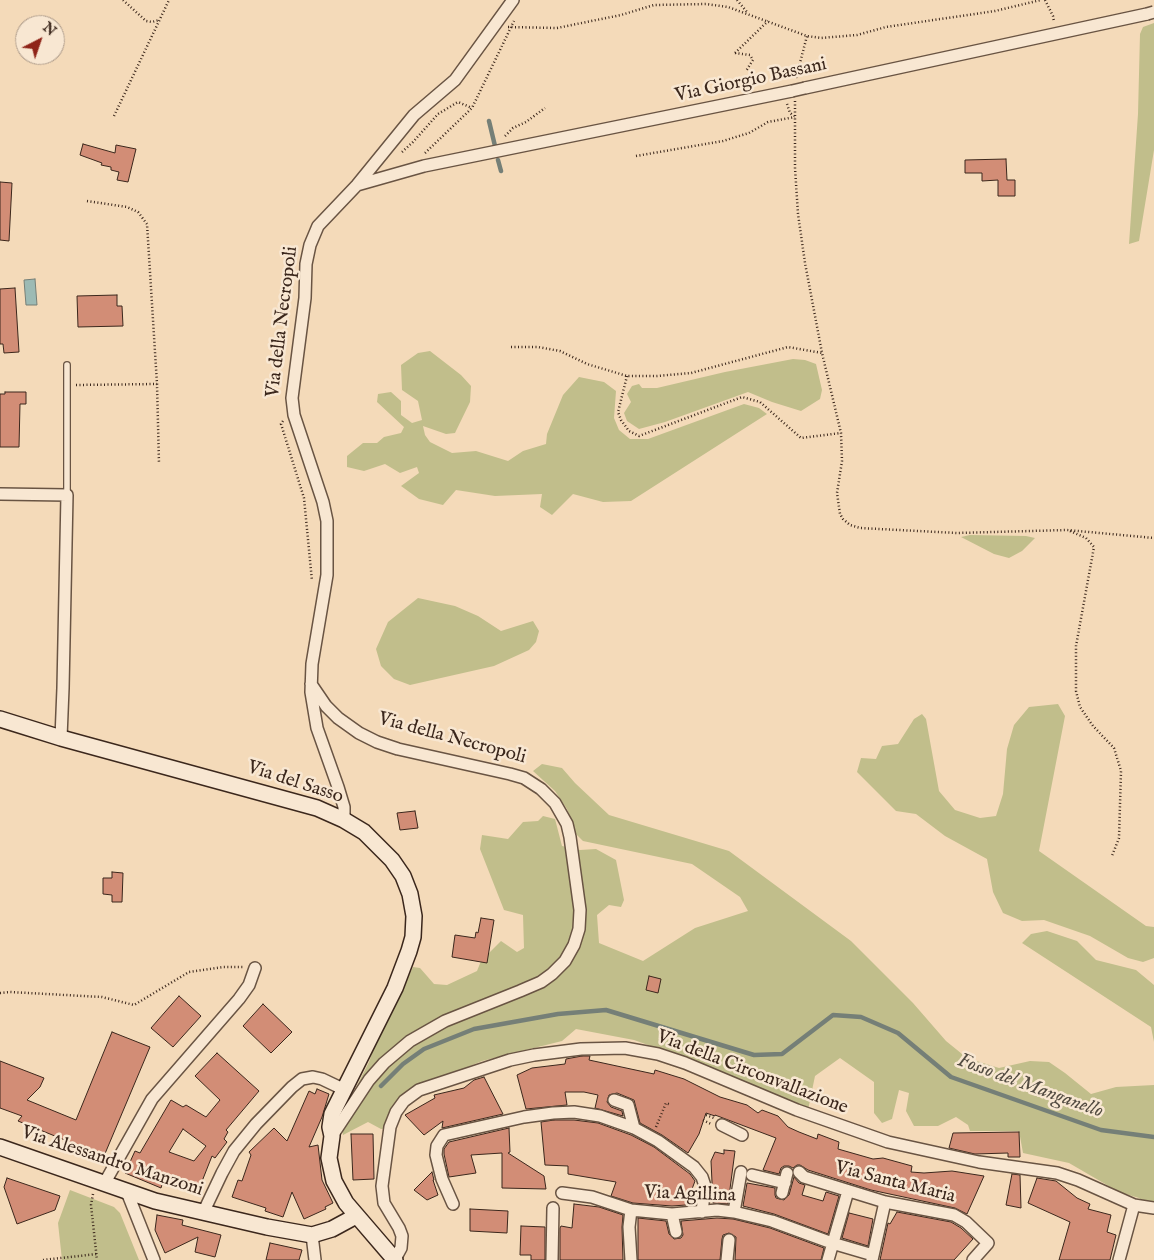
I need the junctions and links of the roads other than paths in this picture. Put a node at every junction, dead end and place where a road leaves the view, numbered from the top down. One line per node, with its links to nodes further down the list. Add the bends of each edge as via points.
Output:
1 (513, 0): 3 (street, Via della Necropoli, via 455,80 414,115)
2 (1150, 13): 3 (street, Via Giorgio Bassani, bridge, via 414,168)
3 (356, 185): 7 (street, Via della Necropoli, via 318,226 310,245 292,398 294,415 327,521 327,575)
4 (67, 365): 6 (lane)
5 (0, 494): 6 (street)
6 (67, 495): 9 (street)
7 (310, 683): 10 (street, Via della Necropoli, via 315,720 338,786); 17 (street, Via della Necropoli, via 338,718 377,742 510,774 541,788 567,824 580,910 574,945 552,974 541,982 445,1020 410,1041 376,1071)
8 (0, 719): 9 (street, Via del Sasso)
9 (61, 738): 10 (street, Via del Sasso, via 309,805)
10 (344, 820): 12 (street, Via del Sasso, via 374,841 399,870 410,894 414,926 410,951 395,988)
11 (255, 968): 20 (street, via 239,999 152,1099)
12 (343, 1089): 17 (street, Via del Sasso, via 331,1117); 33 (street, via 313,1077 302,1079 292,1087 234,1151)
13 (614, 1100): 15 (street, via 628,1105)
14 (722, 1125): 16 (street)
15 (634, 1128): 26 (street, via 600,1116 564,1112 524,1117 444,1135 436,1155); 31 (street, via 694,1167 702,1177 705,1190)
16 (742, 1135)
17 (332, 1136): 35 (street, Via della Necropoli, via 329,1158 332,1175)
18 (0, 1147): 20 (street, Via Alessandro Manzoni)
19 (799, 1172): 22 (street, Via Santa Maria, via 804,1177)
20 (99, 1182): 23 (street, Via Alessandro Manzoni)
21 (785, 1183): 32 (street, via 746,1173)
22 (848, 1191): 25 (street, Via Santa Maria); 39 (street)
23 (128, 1192): 33 (street, Via Alessandro Manzoni); 41 (street)
24 (562, 1193): 30 (street, Via Agillina, via 592,1197)
25 (885, 1202): 40 (street); 48 (street, Via Santa Maria, via 954,1215 966,1222 988,1243)
26 (453, 1204)
27 (1134, 1205): 29 (street, Via della Circonvallazione); 43 (street, Via della Circonvallazione, via 1057,1173 979,1162 882,1140 658,1054 625,1048 581,1049 510,1060 419,1090 402,1104 390,1127 382,1186 384,1203 402,1236); 49 (street)
28 (554, 1208): 44 (street)
29 (1154, 1208)
30 (631, 1210): 34 (street, Via Agillina); 45 (street)
31 (702, 1212): 32 (street, Via Agillina); 34 (street, Via Agillina)
32 (734, 1212): 39 (street, Via Agillina, via 774,1216)
33 (203, 1213): 37 (street, Via Alessandro Manzoni)
34 (672, 1214): 36 (street)
35 (356, 1216): 37 (street); 43 (street, Via della Necropoli)
36 (676, 1232)
37 (312, 1235): 42 (street)
38 (729, 1240): 46 (street)
39 (832, 1243): 40 (street, Via Agillina); 47 (street)
40 (872, 1257)
41 (154, 1260)
42 (315, 1260)
43 (395, 1260)
44 (552, 1260)
45 (631, 1260)
46 (727, 1260)
47 (828, 1260)
48 (973, 1260)
49 (1119, 1260)

